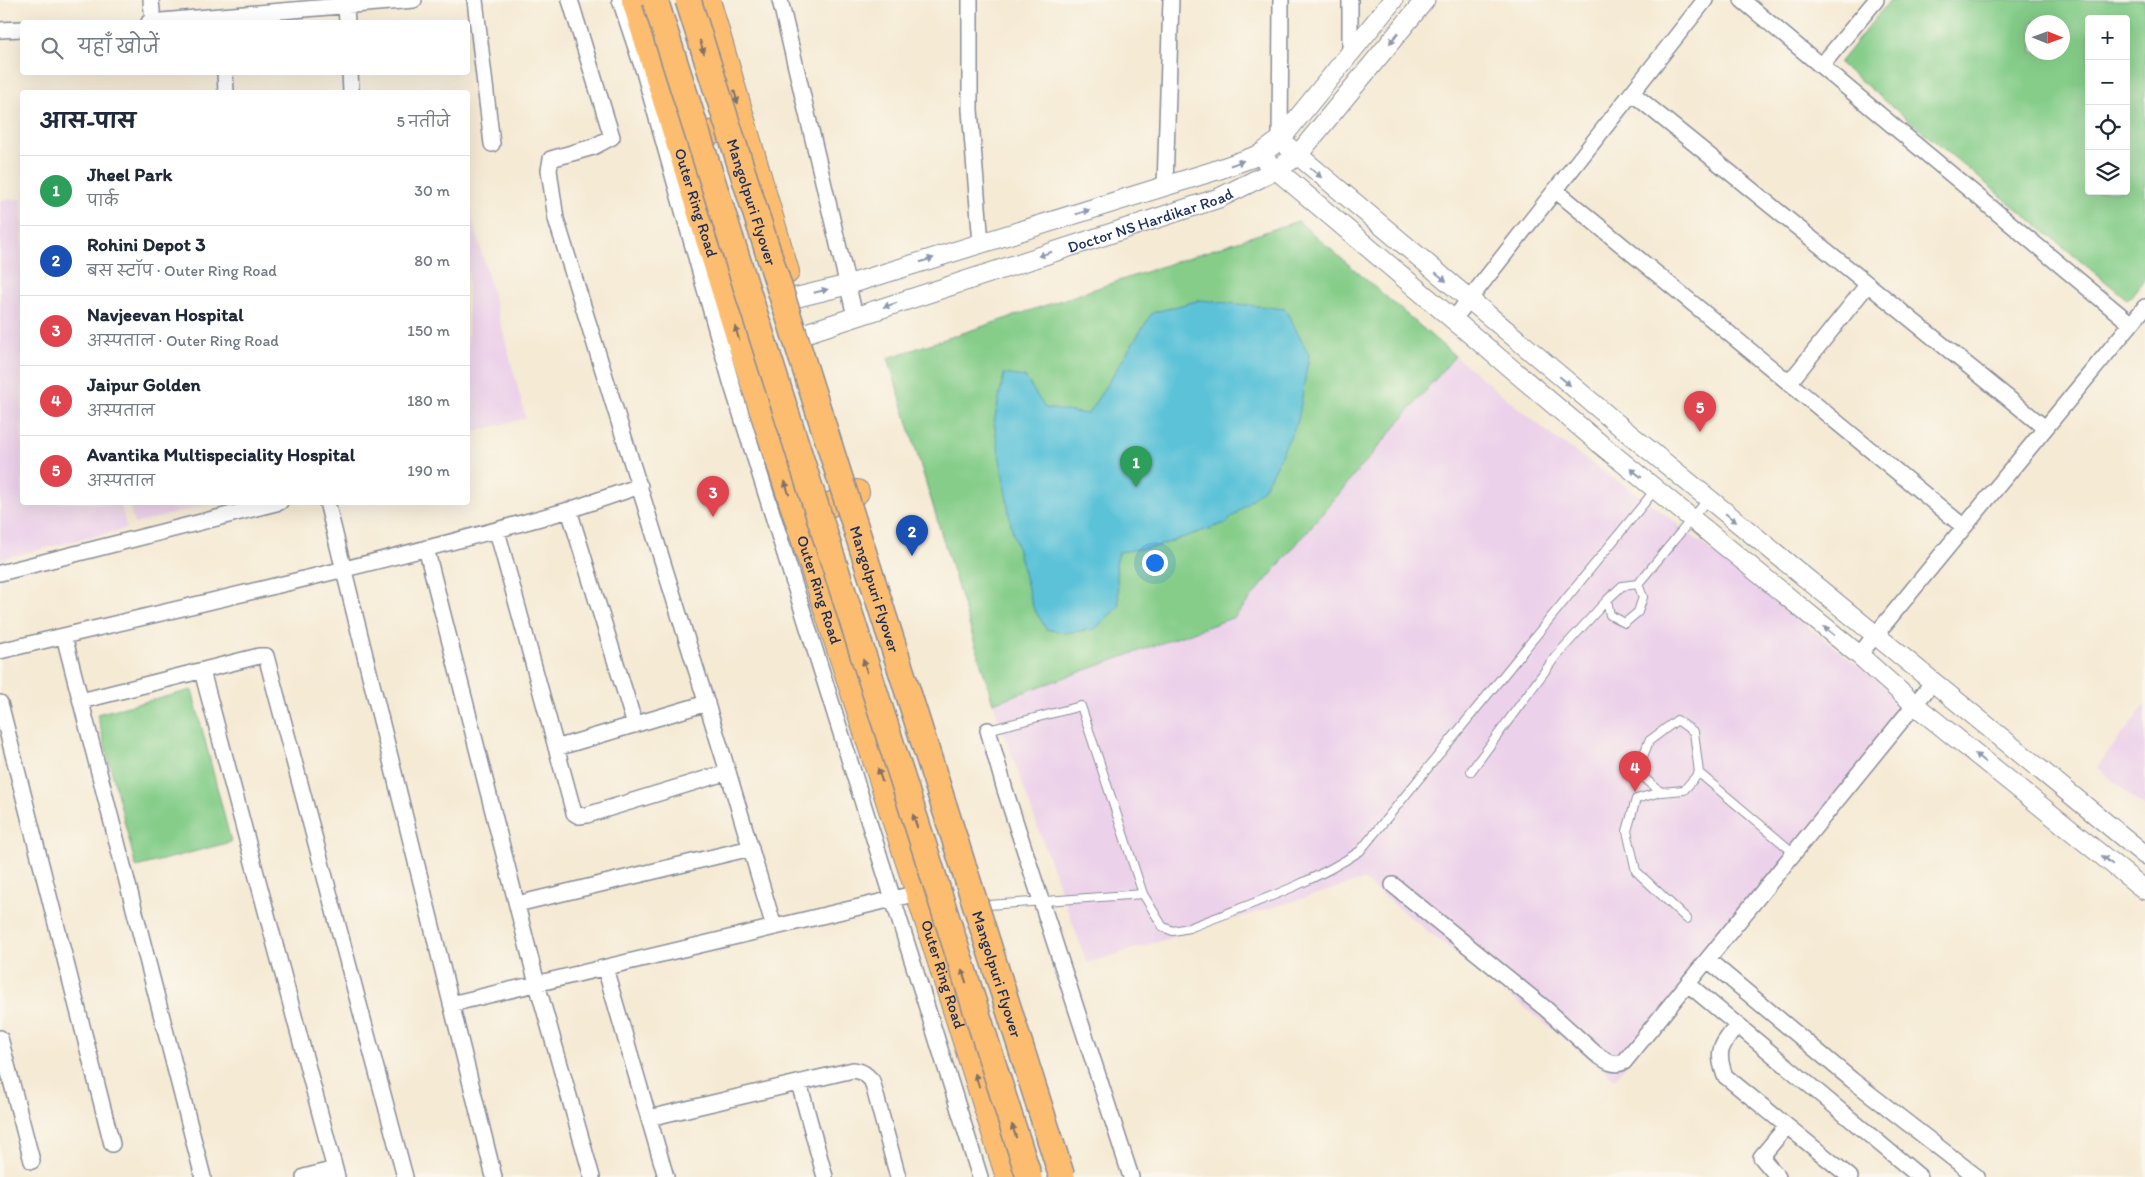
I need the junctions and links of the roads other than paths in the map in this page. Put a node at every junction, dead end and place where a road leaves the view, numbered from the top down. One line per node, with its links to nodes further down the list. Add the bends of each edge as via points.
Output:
1 (151, 0): 21 (street)
2 (414, 0): 20 (street)
3 (475, 0): 36 (street)
4 (570, 0): 54 (street, via 612,137 593,147 551,159 550,188 556,218)
5 (620, 0): 94 (street, via 644,72 734,392)
6 (634, 0): 35 (main road, Outer Ring Road)
7 (655, 0): 123 (highway, Mangolpuri Flyover, one-way to 7, bridge)
8 (688, 0): 124 (highway, Mangolpuri Flyover, one-way to 124, bridge)
9 (708, 0): 33 (main road, one-way to 33)
10 (780, 0): 44 (street)
11 (970, 0): 42 (street, via 970,110)
12 (1170, 0): 40 (street)
13 (1281, 0): 34 (street)
14 (1393, 0): 26 (street, Doctor NS Hardikar Road)
15 (1425, 0): 38 (street, Doctor NS Hardikar Road, one-way to 38)
16 (1705, 0): 32 (street)
17 (1742, 0): 27 (street)
18 (1876, 0): 27 (street)
19 (1352, 3): 26 (street)
20 (356, 4): 22 (street); 23 (street)
21 (151, 20)
22 (221, 20)
23 (348, 20)
24 (20, 29): 25 (street)
25 (0, 30)
26 (1350, 54): 34 (street, Doctor NS Hardikar Road)
27 (1821, 66): 50 (street)
28 (225, 75): 30 (street)
29 (350, 75): 31 (street)
30 (226, 90)
31 (351, 90)
32 (1632, 93): 41 (street); 43 (street)
33 (744, 124): 35 (main road); 45 (main road)
34 (1280, 140): 37 (street, Doctor NS Hardikar Road); 38 (street)
35 (678, 141): 62 (main road, Outer Ring Road, one-way to 35)
36 (492, 144)
37 (1259, 156): 39 (street); 40 (street, Doctor NS Hardikar Road, one-way to 37)
38 (1297, 156): 39 (street, Doctor NS Hardikar Road); 46 (street, one-way to 46)
39 (1276, 170): 48 (street, Doctor NS Hardikar Road, one-way to 48, via 1219,198); 49 (street)
40 (1165, 186): 42 (street, Doctor NS Hardikar Road, one-way to 40)
41 (1555, 190): 46 (street); 52 (street)
42 (981, 243): 44 (street, Doctor NS Hardikar Road, one-way to 42)
43 (1868, 284): 52 (street); 53 (street)
44 (847, 285): 45 (street, Doctor NS Hardikar Road, one-way to 44); 48 (street)
45 (794, 298): 51 (main road)
46 (1468, 300): 49 (street); 57 (street, one-way to 57)
47 (2145, 307): 50 (street)
48 (855, 316): 51 (street, Doctor NS Hardikar Road)
49 (1453, 320): 55 (street, one-way to 49)
50 (2131, 324): 53 (street)
51 (806, 333): 56 (main road)
52 (1789, 383): 63 (street)
53 (2045, 428): 63 (street)
54 (640, 486): 60 (street); 78 (street)
55 (1656, 489): 61 (street); 93 (lane, via 1360,851 1306,882 1189,928 1173,931 1163,927)
56 (857, 492): 62 (main road); 97 (main road)
57 (1708, 498): 61 (lane); 70 (street, one-way to 70)
58 (268, 505): 67 (street)
59 (327, 505): 66 (street)
60 (569, 510): 64 (street); 80 (street)
61 (1692, 519): 68 (lane); 73 (street, one-way to 61)
62 (797, 520): 92 (main road, Outer Ring Road, one-way to 62)
63 (1964, 527): 70 (street)
64 (497, 531): 65 (street); 82 (street)
65 (426, 548): 66 (street); 96 (street)
66 (344, 569): 71 (street); 104 (street)
67 (0, 573)
68 (1638, 584): 69 (lane, via 1622,586); 69 (lane, via 1644,597 1638,612 1625,623 1610,615)
69 (1607, 600): 83 (lane, via 1556,656)
70 (1876, 635): 73 (street); 75 (street)
71 (64, 636): 72 (street); 76 (street)
72 (0, 651)
73 (1859, 655): 79 (street)
74 (202, 671): 76 (street); 112 (street); 115 (street, via 259,656 266,656 269,661)
75 (1932, 682): 79 (street); 89 (street)
76 (81, 701): 113 (street)
77 (0, 702): 110 (street)
78 (707, 704): 80 (street); 84 (street)
79 (1915, 705): 88 (street); 91 (street, one-way to 79)
80 (635, 725): 82 (street)
81 (988, 730): 93 (lane, via 1081,706); 95 (street)
82 (556, 748): 84 (street, via 574,813 579,816)
83 (1471, 771)
84 (728, 772): 87 (street)
85 (1699, 773): 86 (lane, via 1684,790); 86 (lane, via 1694,732 1677,720 1649,741 1638,772); 88 (lane)
86 (1661, 792): 98 (lane, via 1636,799 1627,832 1636,871)
87 (751, 848): 96 (street); 99 (street)
88 (1794, 853): 100 (street)
89 (2145, 855)
90 (1393, 885): 103 (street, via 1546,1009 1596,1054 1613,1064 1624,1062)
91 (2145, 890)
92 (918, 893): 94 (street); 122 (main road, Outer Ring Road, one-way to 92)
93 (1143, 894): 95 (lane)
94 (893, 899): 99 (street); 121 (street)
95 (1041, 900): 97 (lane); 126 (street)
96 (517, 904): 102 (street)
97 (988, 905): 125 (main road)
98 (1686, 919)
99 (774, 927): 101 (street)
100 (1708, 960): 103 (street); 130 (street, via 1852,1080)
101 (605, 968): 102 (street); 108 (street)
102 (537, 984): 104 (street); 117 (street)
103 (1688, 984): 105 (street)
104 (451, 1004): 116 (street)
105 (1737, 1025): 109 (street, via 1721,1047 1720,1060 1725,1076); 129 (street)
106 (0, 1038): 111 (street)
107 (799, 1083): 108 (street); 119 (street); 120 (street, via 853,1070 866,1074 872,1080)
108 (649, 1118): 118 (street)
109 (1787, 1126): 127 (street, via 1761,1157); 128 (street)
110 (112, 1144)
111 (32, 1161)
112 (336, 1173): 114 (street)
113 (203, 1177)
114 (304, 1177)
115 (405, 1177)
116 (494, 1177)
117 (592, 1177)
118 (666, 1177)
119 (825, 1177)
120 (898, 1177)
121 (980, 1177)
122 (1008, 1177)
123 (1029, 1177)
124 (1062, 1177)
125 (1075, 1177)
126 (1131, 1177)
127 (1778, 1177)
128 (1850, 1177)
129 (1920, 1177)
130 (1977, 1177)

